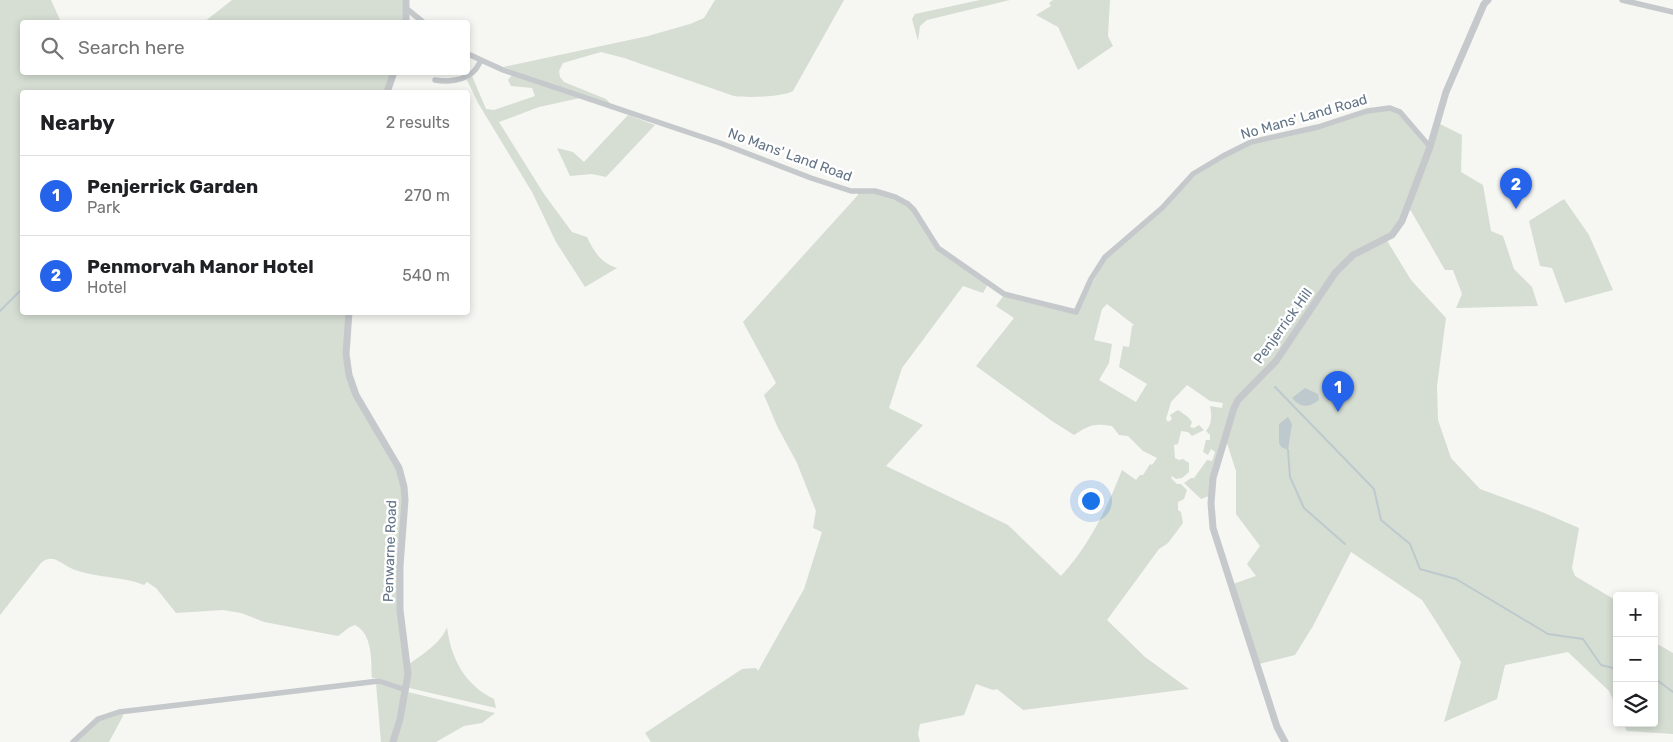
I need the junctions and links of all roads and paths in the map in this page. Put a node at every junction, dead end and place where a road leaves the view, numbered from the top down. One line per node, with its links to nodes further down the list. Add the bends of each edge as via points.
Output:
1 (406, 0): 4 (street)
2 (1488, 0): 15 (street, Penjerrick Hill, via 1446,92)
3 (1622, 0): 5 (street)
4 (407, 9): 6 (street); 7 (street)
5 (1673, 12)
6 (406, 20)
7 (421, 20)
8 (470, 55): 9 (street, No Mans' Land Road)
9 (480, 61): 10 (street); 15 (street, No Mans' Land Road, via 846,190 878,192 895,197 914,210 938,248 1004,294 1076,312 1106,256 1162,208 1193,174 1244,145 1367,111 1390,108 1400,112)
10 (470, 74)
11 (393, 75): 14 (street)
12 (469, 75): 13 (street)
13 (435, 80)
14 (388, 90)
15 (1430, 147): 20 (street, Penjerrick Hill, via 1402,221 1392,235 1353,255 1336,273 1276,361 1238,400 1230,416 1213,478 1213,528 1277,727)
16 (349, 315): 17 (street, Penwarne Road, via 346,354 349,376 356,395 399,468 404,487 400,610 408,674)
17 (406, 690): 18 (street, via 379,681 119,712 98,719); 19 (street, Penwarne Road)
18 (73, 742)
19 (394, 742)
20 (1285, 742)

